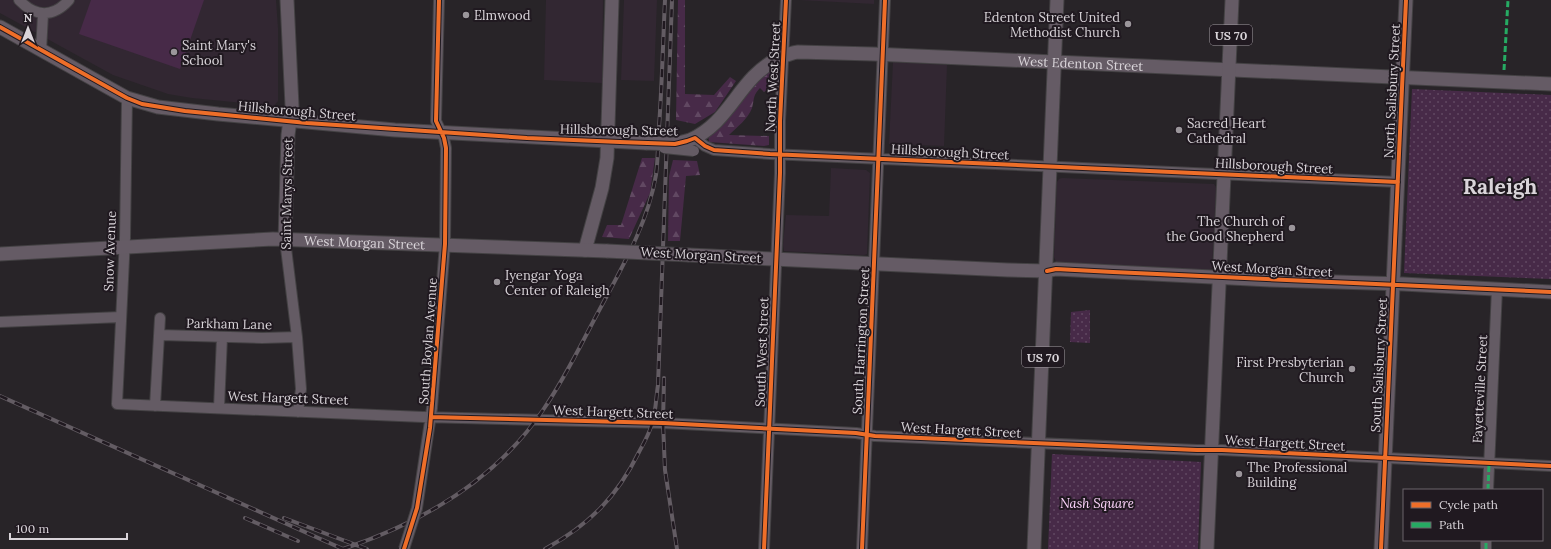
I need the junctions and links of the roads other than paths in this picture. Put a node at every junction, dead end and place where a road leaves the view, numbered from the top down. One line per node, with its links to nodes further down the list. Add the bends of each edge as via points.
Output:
1 (19, 0): 11 (street, via 30,10)
2 (68, 0): 11 (street, via 54,12)
3 (287, 0): 21 (main road, Saint Marys Street)
4 (439, 0): 22 (street, South Boylan Avenue, via 436,121)
5 (612, 0): 24 (main road)
6 (786, 0): 15 (street, North West Street)
7 (885, 0): 14 (street, South Harrington Street)
8 (1057, 0): 16 (main road, US 70)
9 (1232, 0): 17 (main road, US 70)
10 (1406, 0): 18 (main road, North Salisbury Street)
11 (43, 14): 13 (street)
12 (0, 28): 13 (main road, Hillsborough Street)
13 (41, 51): 20 (main road, Hillsborough Street)
14 (883, 54): 15 (main road, West Edenton Street, via 806,51); 16 (main road, West Edenton Street); 28 (street, South Harrington Street)
15 (784, 56): 23 (main road, West Edenton Street, via 755,74 720,120); 27 (street, North West Street)
16 (1055, 62): 17 (main road, West Edenton Street); 29 (main road, US 70)
17 (1229, 70): 18 (main road, West Edenton Street); 30 (main road, US 70)
18 (1402, 77): 19 (main road, West Edenton Street); 31 (main road, North Salisbury Street)
19 (1551, 84)
20 (127, 98): 21 (main road, Hillsborough Street, via 142,104 185,111); 34 (street, Snow Avenue)
21 (291, 121): 22 (main road, Hillsborough Street); 32 (main road, Saint Marys Street, via 288,135)
22 (441, 132): 24 (main road, Hillsborough Street); 33 (street, South Boylan Avenue, via 446,148)
23 (695, 138): 25 (main road, Hillsborough Street, bridge, via 675,144); 26 (street, Hillsborough Street)
24 (608, 142): 25 (main road, Hillsborough Street); 35 (main road, via 602,188)
25 (646, 144): 26 (street, Hillsborough Street, bridge, via 670,150)
26 (714, 150): 27 (street, Hillsborough Street)
27 (780, 155): 28 (street, Hillsborough Street); 37 (street, South West Street)
28 (879, 159): 29 (street, Hillsborough Street); 38 (street, South Harrington Street)
29 (1051, 166): 30 (street, Hillsborough Street); 39 (main road, US 70)
30 (1224, 174): 31 (street, Hillsborough Street); 40 (main road, US 70)
31 (1398, 182): 41 (main road, South Salisbury Street)
32 (284, 240): 33 (main road, West Morgan Street); 34 (main road, West Morgan Street); 49 (street, Saint Marys Street)
33 (445, 244): 35 (main road, West Morgan Street); 54 (street, South Boylan Avenue)
34 (124, 247): 36 (main road, West Morgan Street); 44 (street, Snow Avenue)
35 (586, 250): 37 (main road, West Morgan Street, bridge)
36 (0, 254)
37 (776, 259): 38 (main road, West Morgan Street); 55 (street, South West Street)
38 (875, 264): 39 (main road, West Morgan Street); 56 (street, South Harrington Street)
39 (1047, 271): 40 (main road, West Morgan Street); 57 (main road, US 70)
40 (1220, 278): 41 (main road, West Morgan Street); 58 (main road, US 70)
41 (1393, 284): 42 (main road, West Morgan Street); 59 (main road, South Salisbury Street)
42 (1497, 289): 43 (main road, West Morgan Street); 60 (street, Fayetteville Street)
43 (1551, 292)
44 (121, 317): 46 (street); 50 (street, Snow Avenue)
45 (160, 318): 47 (street)
46 (0, 322)
47 (160, 335): 48 (street, Parkham Lane); 51 (street)
48 (222, 337): 49 (street, Parkham Lane); 52 (street)
49 (297, 337): 53 (street, Saint Marys Street, via 301,389)
50 (117, 404): 51 (street, West Hargett Street)
51 (155, 406): 52 (street, West Hargett Street)
52 (219, 408): 53 (street, West Hargett Street)
53 (298, 412): 54 (street, West Hargett Street)
54 (432, 417): 55 (street, West Hargett Street, via 604,421); 63 (street, South Boylan Avenue, bridge, via 417,508)
55 (769, 430): 56 (street, West Hargett Street); 64 (street, South West Street)
56 (867, 435): 57 (street, West Hargett Street); 65 (street, South Harrington Street)
57 (1039, 443): 58 (street, West Hargett Street); 66 (main road, US 70)
58 (1212, 450): 59 (street, West Hargett Street); 67 (main road, US 70)
59 (1385, 458): 60 (street, West Hargett Street); 68 (main road, South Salisbury Street)
60 (1490, 463): 61 (street, West Hargett Street); 62 (street, Fayetteville Street)
61 (1551, 466)
62 (1488, 489)
63 (404, 549)
64 (764, 549)
65 (862, 549)
66 (1034, 549)
67 (1207, 549)
68 (1381, 549)

